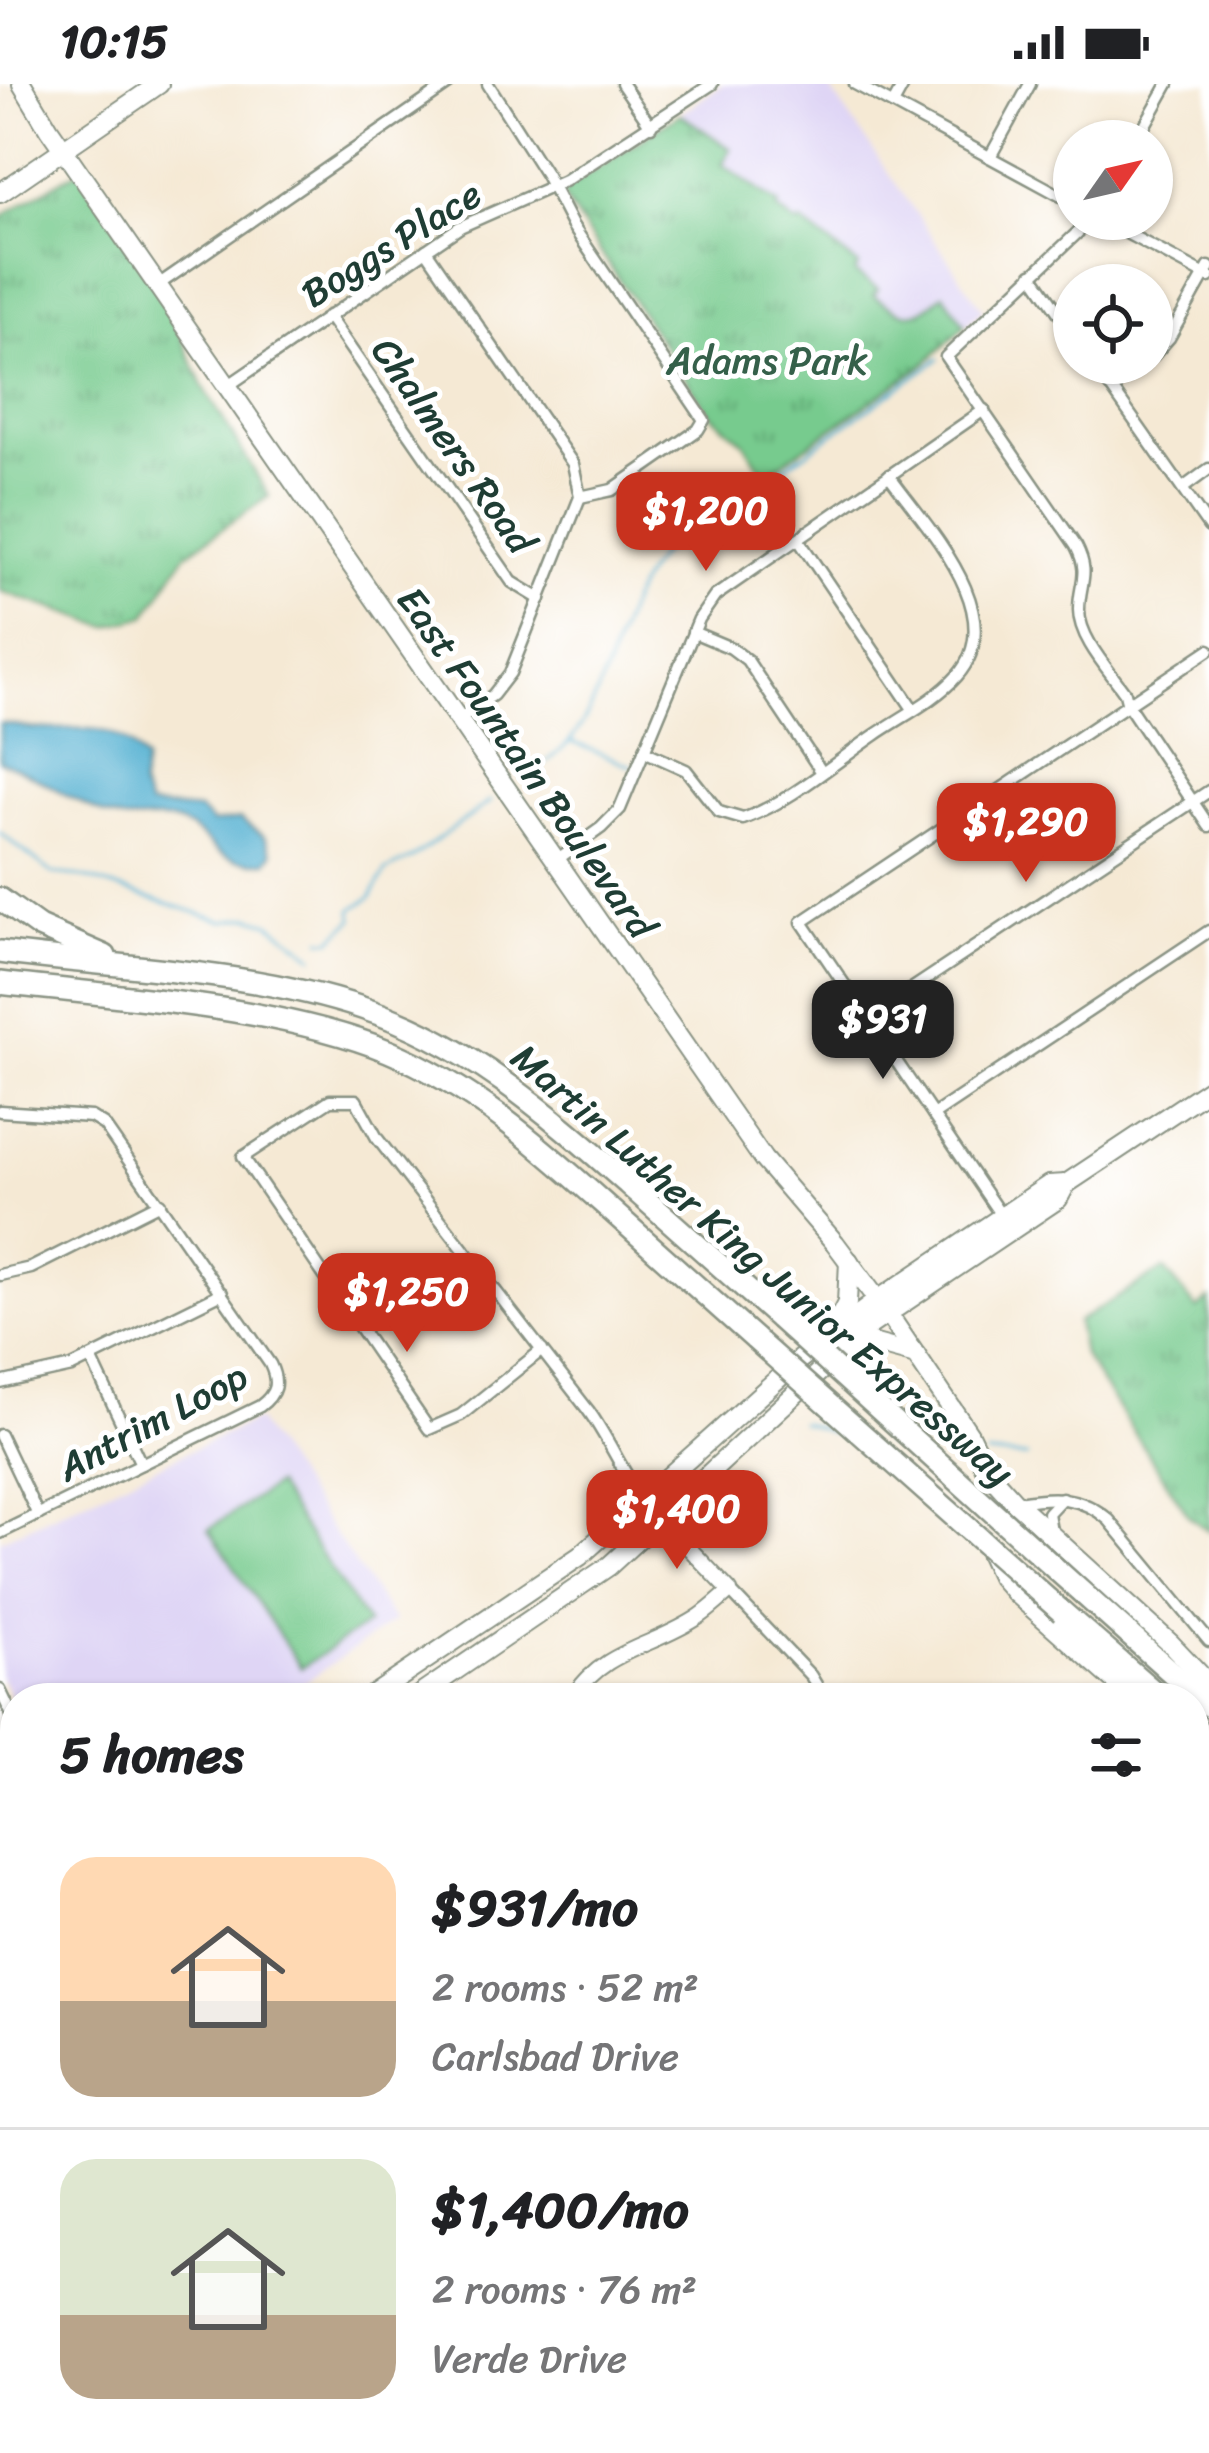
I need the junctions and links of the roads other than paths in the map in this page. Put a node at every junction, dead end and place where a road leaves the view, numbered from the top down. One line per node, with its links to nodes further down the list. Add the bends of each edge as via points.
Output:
1 (22, 84): 14 (main road, East Fountain Boulevard)
2 (159, 84): 14 (main road)
3 (449, 84): 24 (street)
4 (488, 84): 16 (street)
5 (622, 84): 13 (street)
6 (712, 84): 13 (street, Boggs Place)
7 (854, 84): 11 (street)
8 (904, 84): 11 (street)
9 (1030, 84): 15 (street)
10 (1168, 84): 12 (street)
11 (892, 104): 15 (street)
12 (1148, 120)
13 (651, 126): 16 (street, Boggs Place)
14 (64, 150): 18 (main road); 24 (main road, East Fountain Boulevard)
15 (990, 157): 17 (street)
16 (552, 187): 21 (street, Boggs Place); 36 (street, via 704,420 612,490)
17 (1053, 192)
18 (0, 193)
19 (1072, 240): 23 (street)
20 (1140, 240): 22 (street)
21 (426, 250): 26 (street, Boggs Place); 36 (street, via 573,464)
22 (1208, 273): 27 (street)
23 (1032, 274): 25 (street); 32 (street, via 946,356)
24 (158, 285): 30 (main road, East Fountain Boulevard)
25 (1053, 304)
26 (328, 316): 30 (street, Boggs Place); 41 (street, Chalmers Road, via 512,581)
27 (1173, 330)
28 (1108, 384): 31 (street)
29 (1114, 384): 31 (street)
30 (229, 385): 46 (main road, East Fountain Boulevard)
31 (1110, 387): 35 (street)
32 (984, 410): 34 (street); 39 (street, via 1076,546)
33 (1209, 469): 35 (street)
34 (890, 475): 38 (street); 45 (street, via 967,590 975,619 976,660)
35 (1183, 488): 37 (street)
36 (580, 497): 41 (street)
37 (1209, 527)
38 (797, 539): 42 (street, via 715,596); 45 (street)
39 (1085, 581): 40 (street); 44 (street, via 1082,626)
40 (1101, 584)
41 (540, 598): 46 (street, via 504,685)
42 (693, 632): 47 (street); 48 (street, via 747,660)
43 (1209, 650): 44 (street)
44 (1128, 705): 50 (street); 62 (street, via 802,922)
45 (914, 709): 48 (street)
46 (458, 721): 54 (main road, East Fountain Boulevard)
47 (644, 751): 51 (street, via 686,770); 54 (street, via 620,809)
48 (821, 771): 51 (street, via 761,811)
49 (1209, 791): 50 (street)
50 (1193, 802): 52 (street); 62 (street)
51 (733, 818): 53 (street)
52 (1209, 826)
53 (730, 831)
54 (555, 861): 69 (main road, East Fountain Boulevard, via 763,1159)
55 (0, 899): 58 (highway, via 39,927)
56 (1209, 931): 65 (street)
57 (0, 952): 58 (highway, Martin Luther King Junior Expressway)
58 (146, 969): 97 (highway, Martin Luther King Junior Expressway, bridge, via 334,999 462,1052 555,1120)
59 (0, 983): 61 (highway, Martin Luther King Junior Expressway)
60 (0, 996): 61 (highway)
61 (256, 1016): 96 (highway, Martin Luther King Junior Expressway, bridge, via 387,1051 486,1105)
62 (868, 1018): 65 (street)
63 (1209, 1089): 66 (main road)
64 (0, 1111): 67 (street, Antrim Loop, via 98,1120)
65 (933, 1115): 68 (street)
66 (1066, 1184): 68 (main road, via 1049,1185); 72 (main road, via 1058,1199)
67 (160, 1203): 70 (street, via 31,1268); 71 (street, Antrim Loop)
68 (1002, 1217): 72 (main road)
69 (849, 1261): 72 (main road, East Fountain Boulevard); 73 (main road)
70 (0, 1275)
71 (222, 1293): 76 (street); 79 (street, Antrim Loop, via 270,1364 275,1390 260,1406)
72 (883, 1307): 73 (main road); 75 (main road, East Fountain Boulevard)
73 (834, 1344): 75 (main road, via 872,1342); 82 (main road, via 750,1401); 85 (main road)
74 (542, 1350): 74 (street, via 356,1100 330,1100 243,1157 429,1429); 82 (street)
75 (916, 1355): 80 (main road, East Fountain Boulevard, via 970,1435)
76 (91, 1358): 77 (street); 79 (street)
77 (0, 1383)
78 (0, 1435): 84 (street)
79 (142, 1464): 84 (street, Antrim Loop)
80 (986, 1476): 83 (main road, East Fountain Boulevard); 88 (main road, East Fountain Boulevard)
81 (1061, 1498): 83 (street); 87 (street, via 1048,1513); 90 (street, via 1108,1520)
82 (644, 1501): 85 (street); 91 (main road, via 560,1572)
83 (1009, 1509): 87 (main road, East Fountain Boulevard); 88 (street)
84 (38, 1515): 86 (street, Antrim Loop)
85 (661, 1519): 89 (street); 92 (main road, via 578,1589)
86 (0, 1533)
87 (1052, 1533): 98 (main road, East Fountain Boulevard)
88 (984, 1539): 95 (main road, via 1014,1592)
89 (730, 1591): 93 (street); 94 (street)
90 (1209, 1641)
91 (392, 1683)
92 (437, 1683)
93 (582, 1683)
94 (815, 1683)
95 (1117, 1683)
96 (1144, 1683)
97 (1183, 1683)
98 (1208, 1683)

